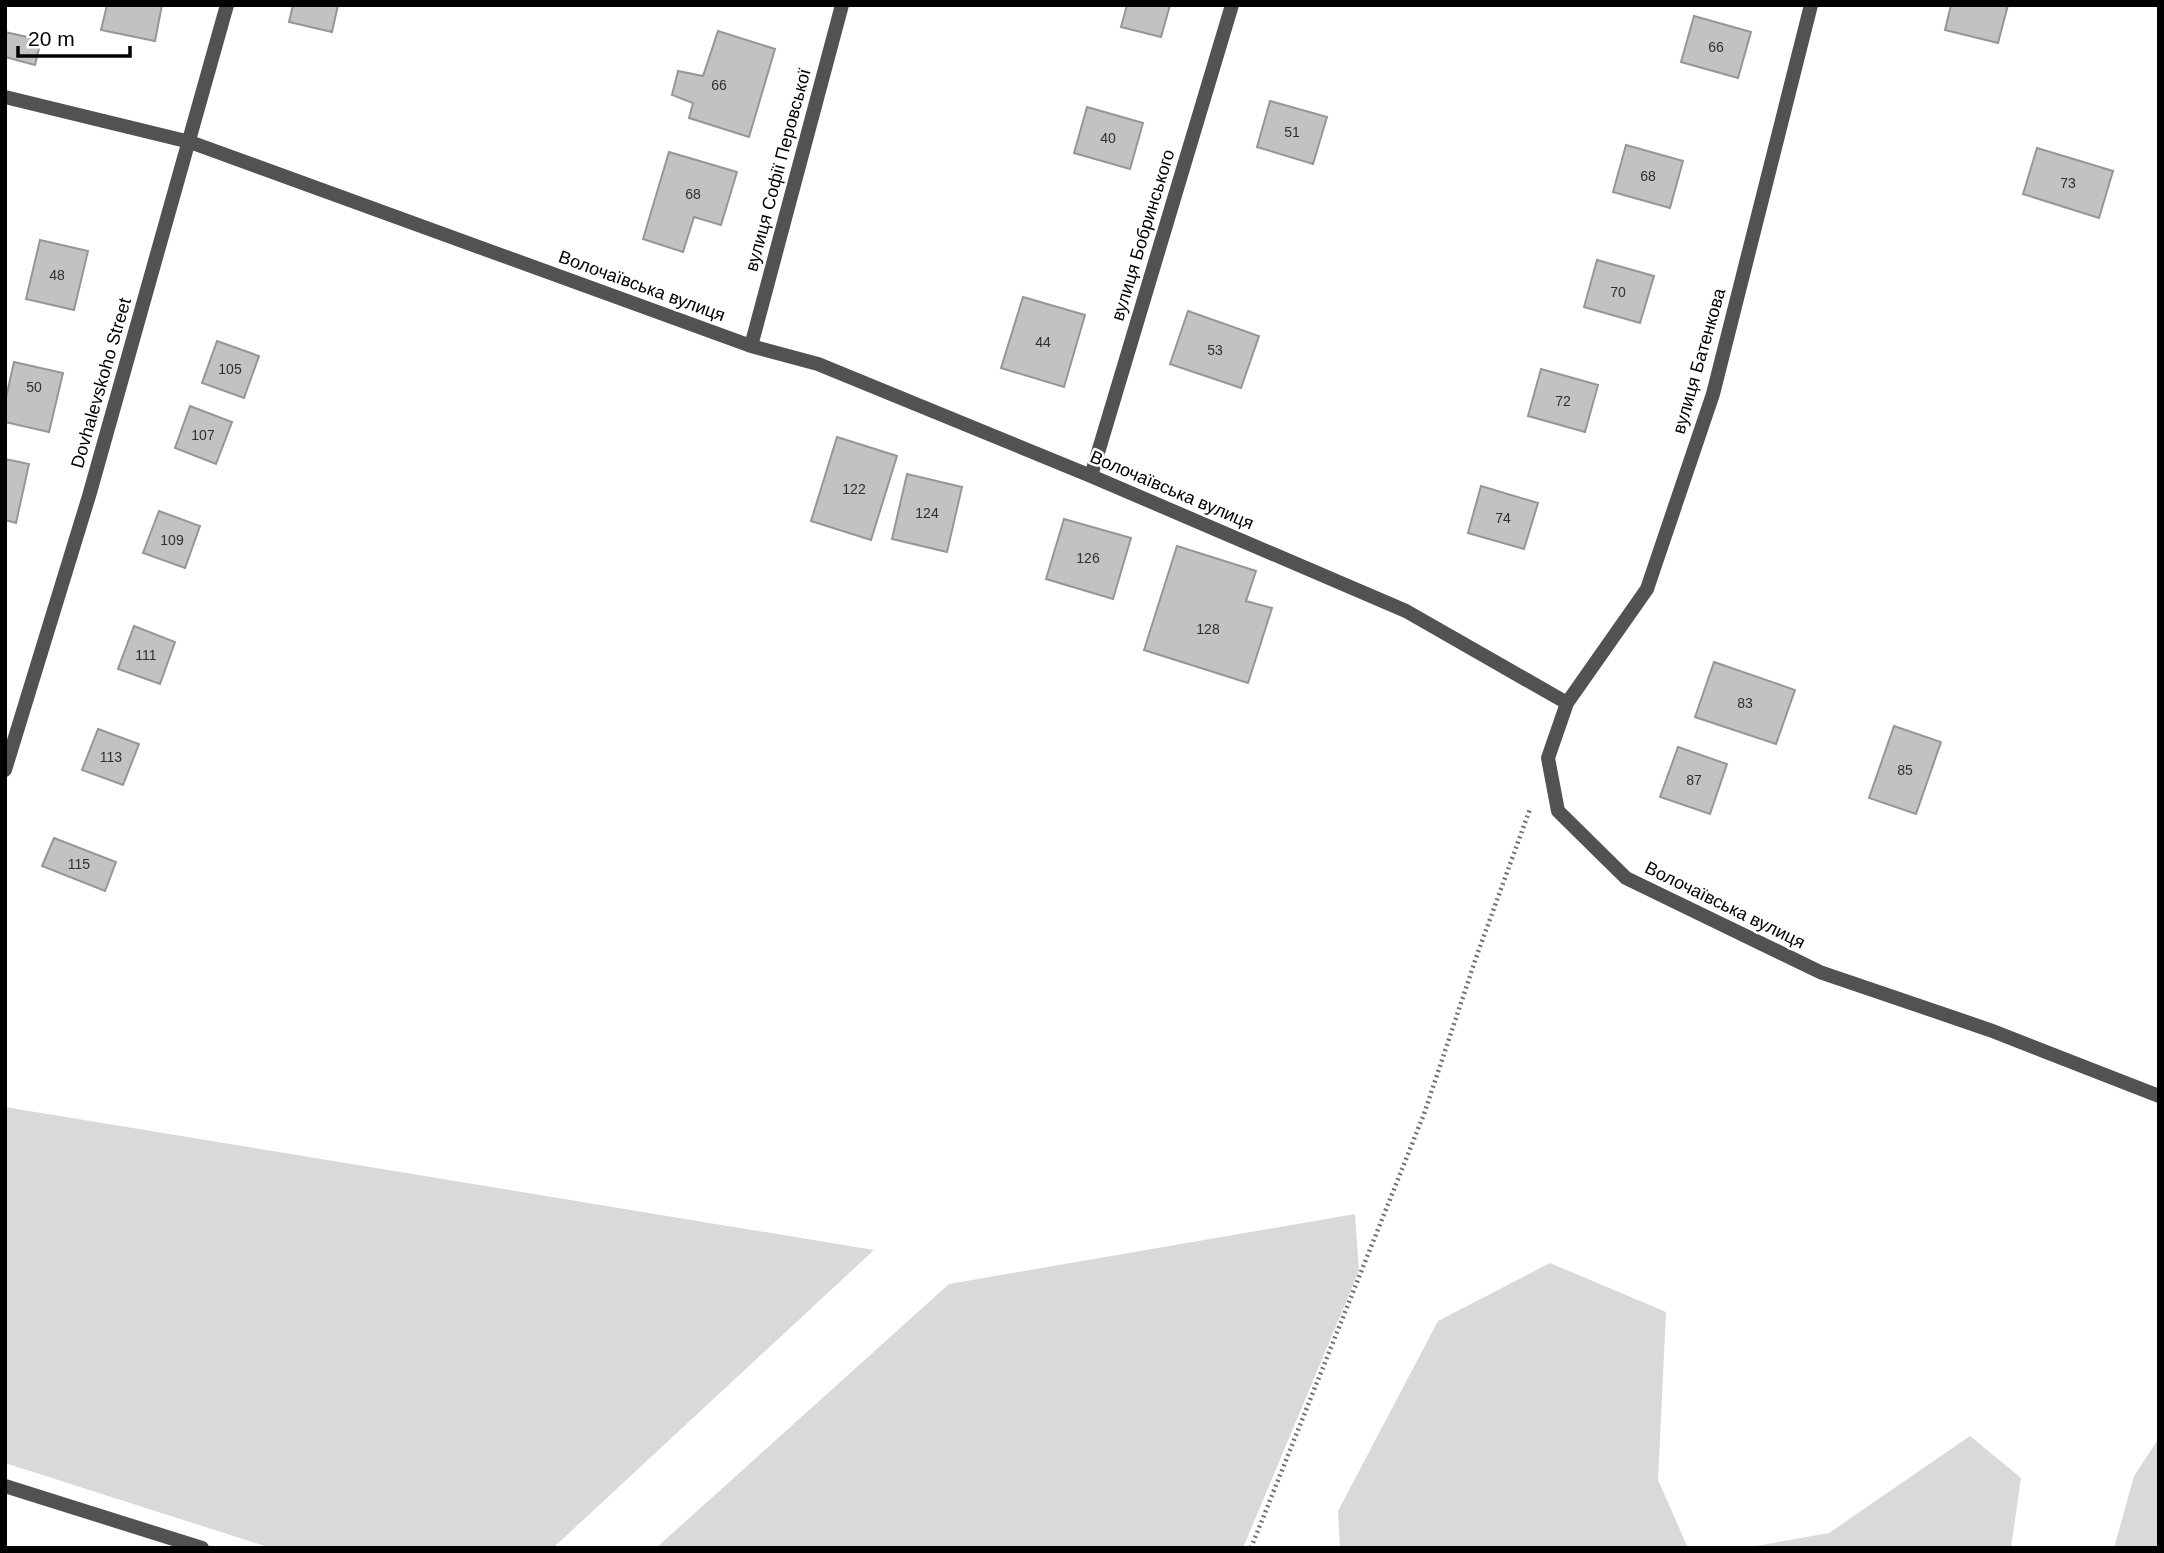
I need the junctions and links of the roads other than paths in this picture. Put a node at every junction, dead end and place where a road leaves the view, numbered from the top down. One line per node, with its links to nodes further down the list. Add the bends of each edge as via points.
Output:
1 (227, 5): 6 (street, Dovhalevskoho Street)
2 (842, 5): 7 (street, вулиця Софії Перовської)
3 (1232, 5): 8 (street, вулиця Бобринського)
4 (1811, 5): 9 (street, вулиця Батенкова, via 1713,394 1647,589)
5 (5, 97): 6 (street, Волочаївська вулиця)
6 (190, 142): 7 (street, Волочаївська вулиця); 10 (street, Dovhalevskoho Street)
7 (751, 346): 8 (street, Волочаївська вулиця, via 818,365)
8 (1091, 476): 9 (street, Волочаївська вулиця, via 1406,611)
9 (1567, 703): 11 (street, Волочаївська вулиця, via 1548,758 1558,811 1626,878 1820,972 1990,1030)
10 (5, 770)
11 (2159, 1096)
12 (5, 1486): 13 (street)
13 (202, 1548)

